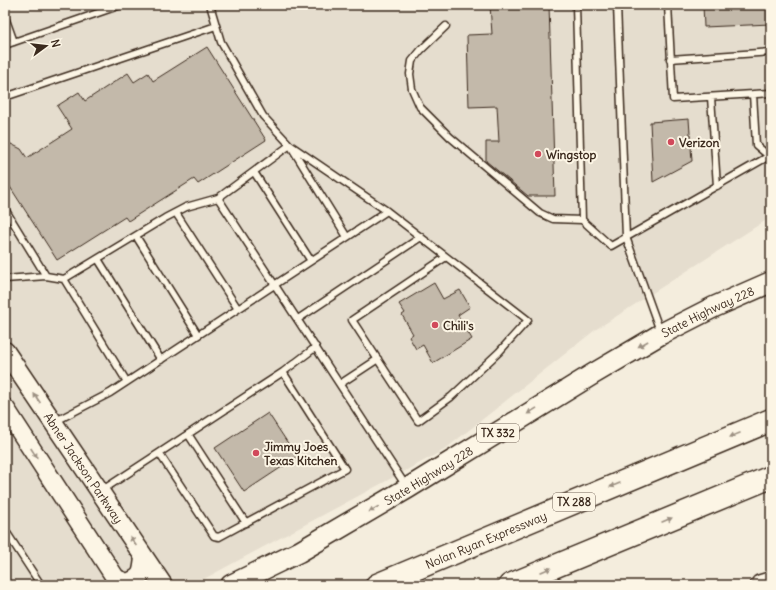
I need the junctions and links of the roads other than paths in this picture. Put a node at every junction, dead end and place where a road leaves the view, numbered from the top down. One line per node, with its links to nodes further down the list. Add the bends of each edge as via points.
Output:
1 (121, 5): 9 (lane)
2 (210, 5): 7 (lane)
3 (576, 5): 25 (lane)
4 (617, 5): 29 (lane)
5 (668, 5): 12 (lane)
6 (5, 17): 9 (lane)
7 (216, 26): 15 (lane); 17 (lane, via 221,42 263,116)
8 (446, 26): 25 (lane, via 412,61 412,89 420,107 450,137 540,213 553,219)
9 (14, 42): 10 (lane)
10 (5, 45)
11 (771, 52): 12 (lane)
12 (670, 59): 16 (lane, via 673,99)
13 (771, 93): 14 (lane)
14 (753, 94): 16 (lane); 18 (lane, via 756,145)
15 (5, 97)
16 (711, 97): 20 (lane)
17 (290, 146): 19 (lane); 23 (lane); 27 (lane)
18 (770, 156): 20 (lane)
19 (254, 172): 21 (lane); 32 (lane)
20 (717, 186): 29 (lane)
21 (218, 198): 24 (lane, via 186,207); 37 (lane)
22 (5, 209): 33 (lane)
23 (387, 211): 27 (lane); 28 (lane)
24 (176, 213): 26 (lane); 38 (lane)
25 (582, 220): 29 (lane, via 611,246)
26 (136, 236): 31 (lane); 41 (lane)
27 (347, 237): 32 (lane)
28 (421, 237): 30 (lane); 39 (lane)
29 (626, 237): 40 (lane)
30 (446, 257): 44 (lane, via 352,320); 44 (lane, via 528,320 499,352 451,397 418,421)
31 (98, 259): 35 (lane); 45 (lane)
32 (311, 261): 37 (lane)
33 (46, 276): 34 (lane); 35 (lane)
34 (5, 279)
35 (64, 279): 47 (lane)
36 (771, 282): 40 (main road, State Highway 228 / TX 332)
37 (275, 285): 38 (lane); 39 (lane)
38 (238, 309): 41 (lane)
39 (298, 319): 42 (lane)
40 (661, 334): 55 (main road, State Highway 228 / TX 332, one-way to 55)
41 (198, 335): 45 (lane)
42 (316, 347): 46 (lane); 48 (lane)
43 (5, 351): 51 (street, Abner Jackson Parkway, one-way to 43)
44 (378, 359): 48 (lane)
45 (161, 360): 47 (lane)
46 (283, 372): 52 (lane); 57 (lane, via 345,469)
47 (127, 382): 51 (lane)
48 (340, 384): 55 (lane)
49 (5, 408): 60 (street, one-way to 60)
50 (771, 420): 65 (highway, Nolan Ryan Expressway / TX 288, one-way to 65)
51 (53, 422): 56 (street, Abner Jackson Parkway)
52 (188, 434): 53 (lane); 57 (lane)
53 (159, 453): 56 (lane); 57 (lane, via 214,536 219,538)
54 (771, 477): 66 (highway, one-way to 54)
55 (408, 488): 64 (main road, State Highway 228 / TX 332, one-way to 64, via 299,552)
56 (100, 492): 59 (street, Abner Jackson Parkway, one-way to 56)
57 (246, 523)
58 (5, 530): 62 (lane)
59 (144, 558): 60 (street, via 141,575 127,583); 63 (street, Abner Jackson Parkway)
60 (119, 582)
61 (771, 582): 67 (main road)
62 (41, 585)
63 (163, 585)
64 (231, 585)
65 (377, 585)
66 (510, 585)
67 (761, 585)

